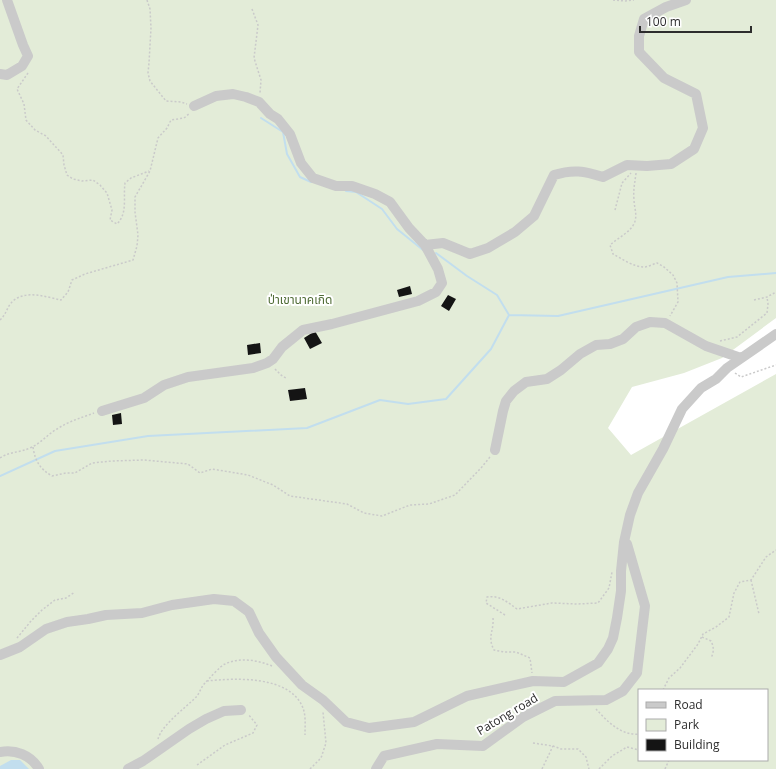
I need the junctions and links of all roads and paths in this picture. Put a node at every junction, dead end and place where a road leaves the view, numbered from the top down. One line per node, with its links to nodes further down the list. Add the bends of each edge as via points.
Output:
1 (7, 0): 7 (street, via 28,56)
2 (147, 0): 10 (path, via 151,28 148,72 150,81 166,101)
3 (612, 0): 4 (path)
4 (634, 0)
5 (686, 0): 11 (street, via 644,19 639,36 639,52 664,78 696,94 703,128 694,149 671,164)
6 (252, 9): 9 (path, via 258,25 254,58 261,80)
7 (26, 60): 8 (street, via 22,66 7,75); 12 (path, via 30,65 28,73 17,89 24,104 26,120 35,130 46,136 63,155 67,175 82,181 93,180 107,193 112,210 110,220 117,224 123,219 125,183)
8 (0, 74)
9 (259, 102): 10 (street, via 232,94 216,96); 14 (street, via 290,134 301,163 313,178 336,186 352,186 390,202)
10 (194, 106): 12 (path, via 192,112 184,118 171,120 158,138)
11 (638, 166): 13 (path, via 622,183); 14 (street, via 627,165 603,177 585,171 567,171 554,175 534,216 515,232 488,248 470,254 443,243); 19 (path, via 634,190 637,210 634,223 610,245 613,254 624,260 645,267 657,263 673,275 677,283 678,302)
12 (150, 171): 18 (path, via 136,197 138,246 134,260 72,280 68,292 61,300 25,294 13,301)
13 (616, 210)
14 (425, 245): 23 (street, via 438,269 442,283 436,292 418,301 303,330)
15 (776, 292): 16 (path)
16 (767, 297): 17 (path); 21 (path, via 767,312 737,337)
17 (754, 300)
18 (0, 320)
19 (666, 323): 22 (street, via 706,346); 29 (street, via 650,322 636,327 623,339 610,344 596,345 580,354 547,379 526,382 506,401)
20 (776, 334): 22 (street)
21 (720, 341)
22 (742, 358): 25 (street)
23 (267, 363): 26 (path); 27 (street, via 252,368 188,376 164,385 144,398)
24 (776, 365): 25 (path, via 741,377)
25 (727, 368): 33 (street, via 697,392 682,409 638,493 630,515)
26 (286, 378)
27 (102, 411): 28 (path, via 70,421)
28 (33, 447): 29 (path, via 37,463 43,471 52,476 75,473 92,462 144,460 188,464 200,473 212,469 248,475 273,485 290,496 347,504 364,513 382,516 410,504 429,504 454,495); 30 (path, via 7,453)
29 (495, 450)
30 (0, 458)
31 (627, 544): 47 (street, Patong road, via 645,606 637,673 623,691 606,700)
32 (776, 550): 34 (path, via 766,557)
33 (622, 559): 37 (path, via 611,574 609,588 598,603 552,603 517,609 495,596 487,597 486,603); 44 (street, via 621,591 613,638 598,663 564,682)
34 (751, 580): 36 (path); 39 (path, via 740,582 734,593 729,617)
35 (75, 592): 40 (path, via 66,598 55,600 42,610)
36 (759, 614)
37 (505, 615)
38 (493, 618): 44 (path, via 494,625 490,632 494,650 516,652 530,658)
39 (702, 637): 41 (path, via 711,641 713,646); 45 (path, via 680,668 669,678)
40 (4, 653): 42 (street, via 20,647 46,629 67,622 106,615 142,613 172,605 214,599 234,601 249,612 259,633)
41 (710, 658)
42 (284, 665): 43 (path, via 277,668 257,660 242,660 223,665); 46 (street, via 302,684)
43 (207, 681): 50 (path, via 250,679 264,681 288,691 303,707); 54 (path, via 197,696 179,712 159,736)
44 (533, 681): 46 (street, via 467,696 414,722 369,728 346,722)
45 (664, 689)
46 (323, 700): 59 (path, via 326,743 321,758)
47 (585, 700): 49 (path, via 620,730 632,735); 60 (street, Patong road, via 554,701 523,717 483,746 437,744 384,756)
48 (241, 710): 54 (street, via 224,711 212,716); 56 (path, via 249,714 257,725 253,733 226,745)
49 (638, 734)
50 (305, 735)
51 (533, 743): 52 (path)
52 (553, 746): 61 (path); 62 (path, via 561,750 578,749 586,757)
53 (638, 750): 63 (path, via 627,747 612,756)
54 (156, 751): 58 (street)
55 (0, 752): 57 (street, via 9,750 26,755)
56 (197, 765)
57 (39, 769)
58 (128, 769)
59 (310, 769)
60 (376, 769)
61 (542, 769)
62 (589, 769)
63 (599, 769)

